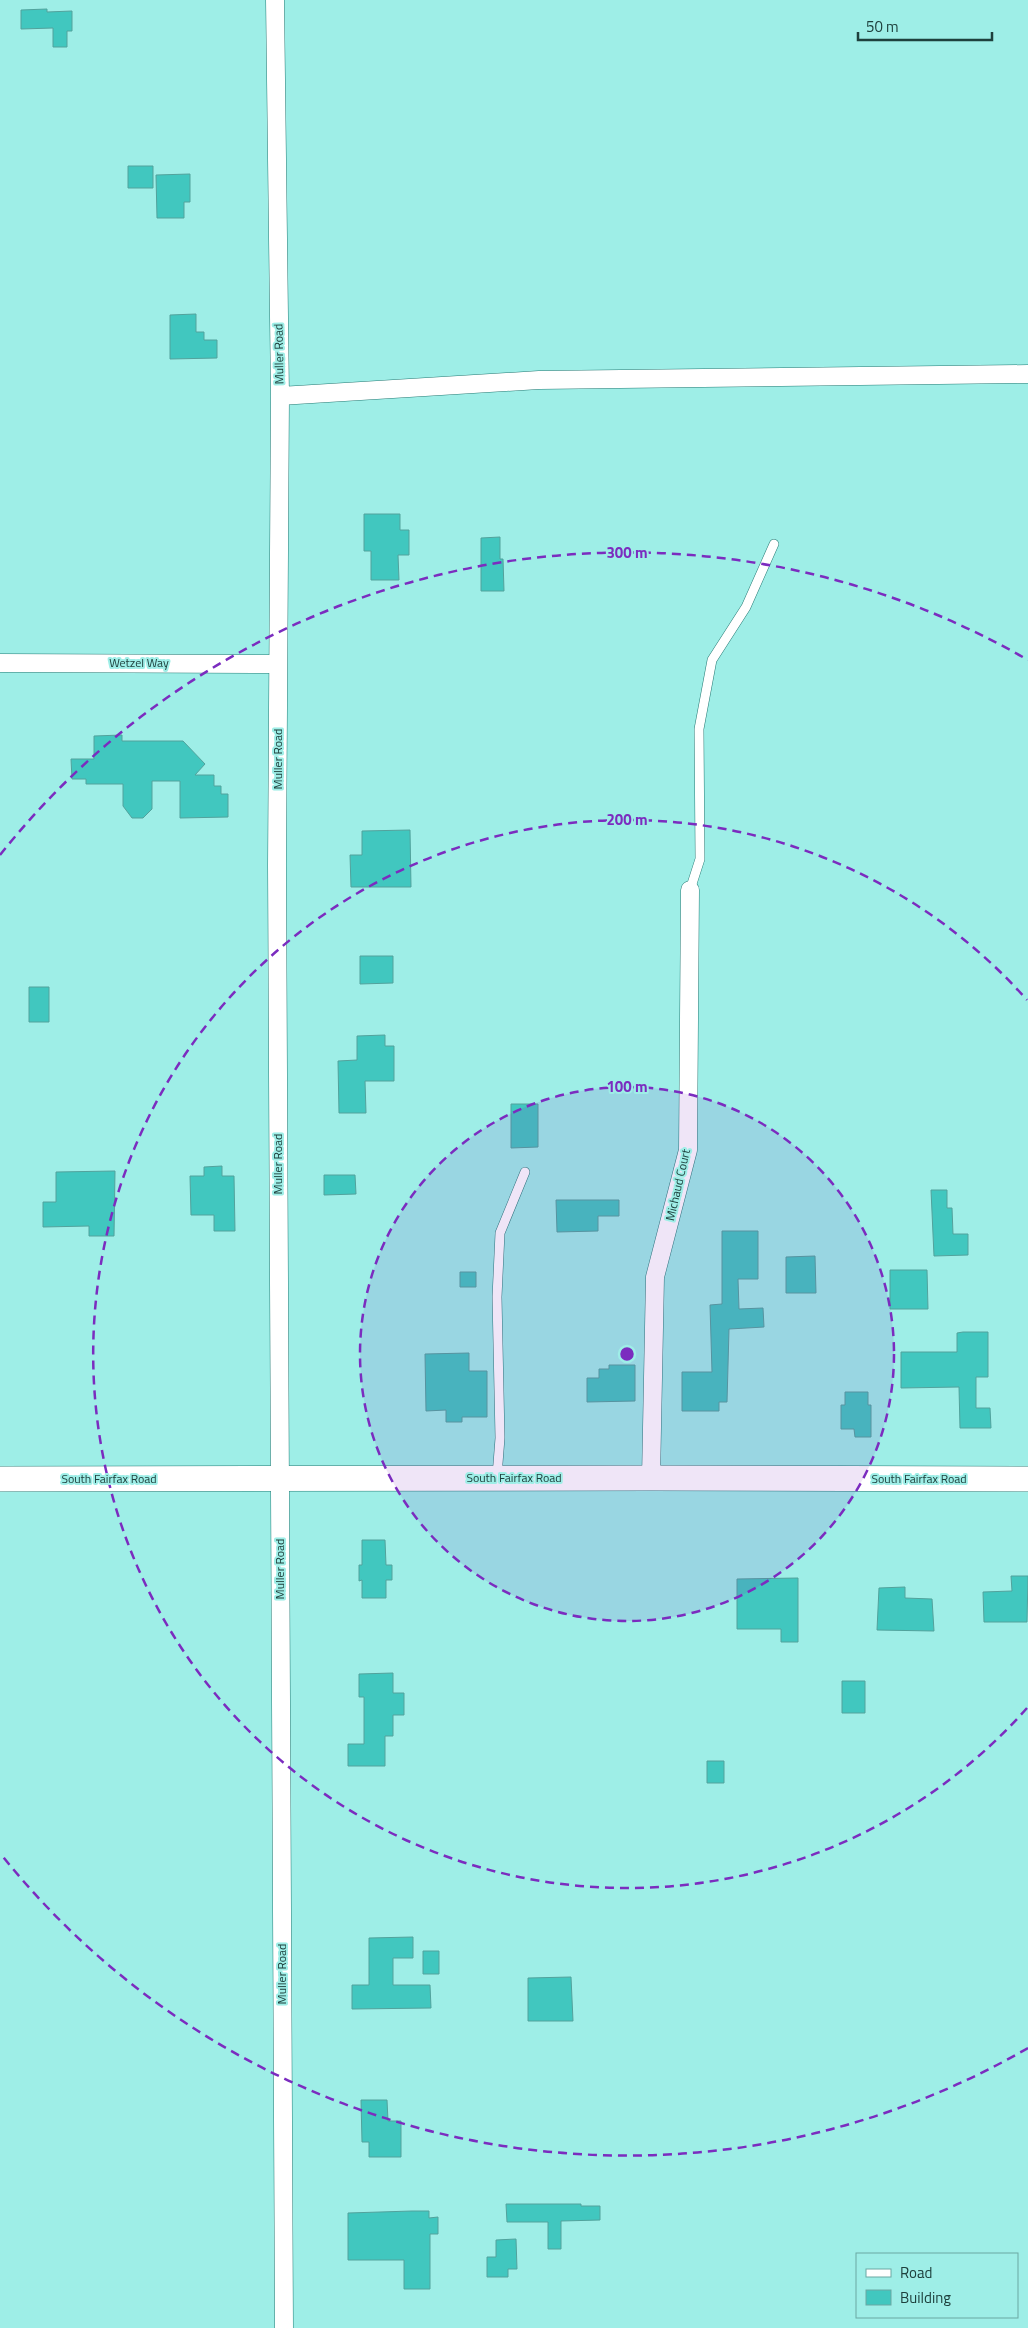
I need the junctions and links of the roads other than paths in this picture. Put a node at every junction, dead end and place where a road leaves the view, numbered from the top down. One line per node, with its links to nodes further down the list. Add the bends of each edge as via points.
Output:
1 (275, 0): 3 (street, Muller Road)
2 (1028, 374): 3 (street, via 539,380)
3 (280, 396): 6 (street, Muller Road)
4 (774, 544): 7 (lane, via 746,607 712,660 699,729 700,860)
5 (0, 663): 6 (street, Wetzel Way)
6 (278, 664): 13 (street, Muller Road)
7 (690, 890): 10 (street, Michaud Court, via 688,1150 655,1277)
8 (525, 1172): 9 (lane, via 500,1233 497,1297 500,1438)
9 (497, 1478): 10 (street, South Fairfax Road); 13 (street, South Fairfax Road)
10 (651, 1478): 12 (street, South Fairfax Road)
11 (0, 1479): 13 (street, South Fairfax Road)
12 (1028, 1479)
13 (280, 1480): 14 (street, Muller Road)
14 (284, 2328)

